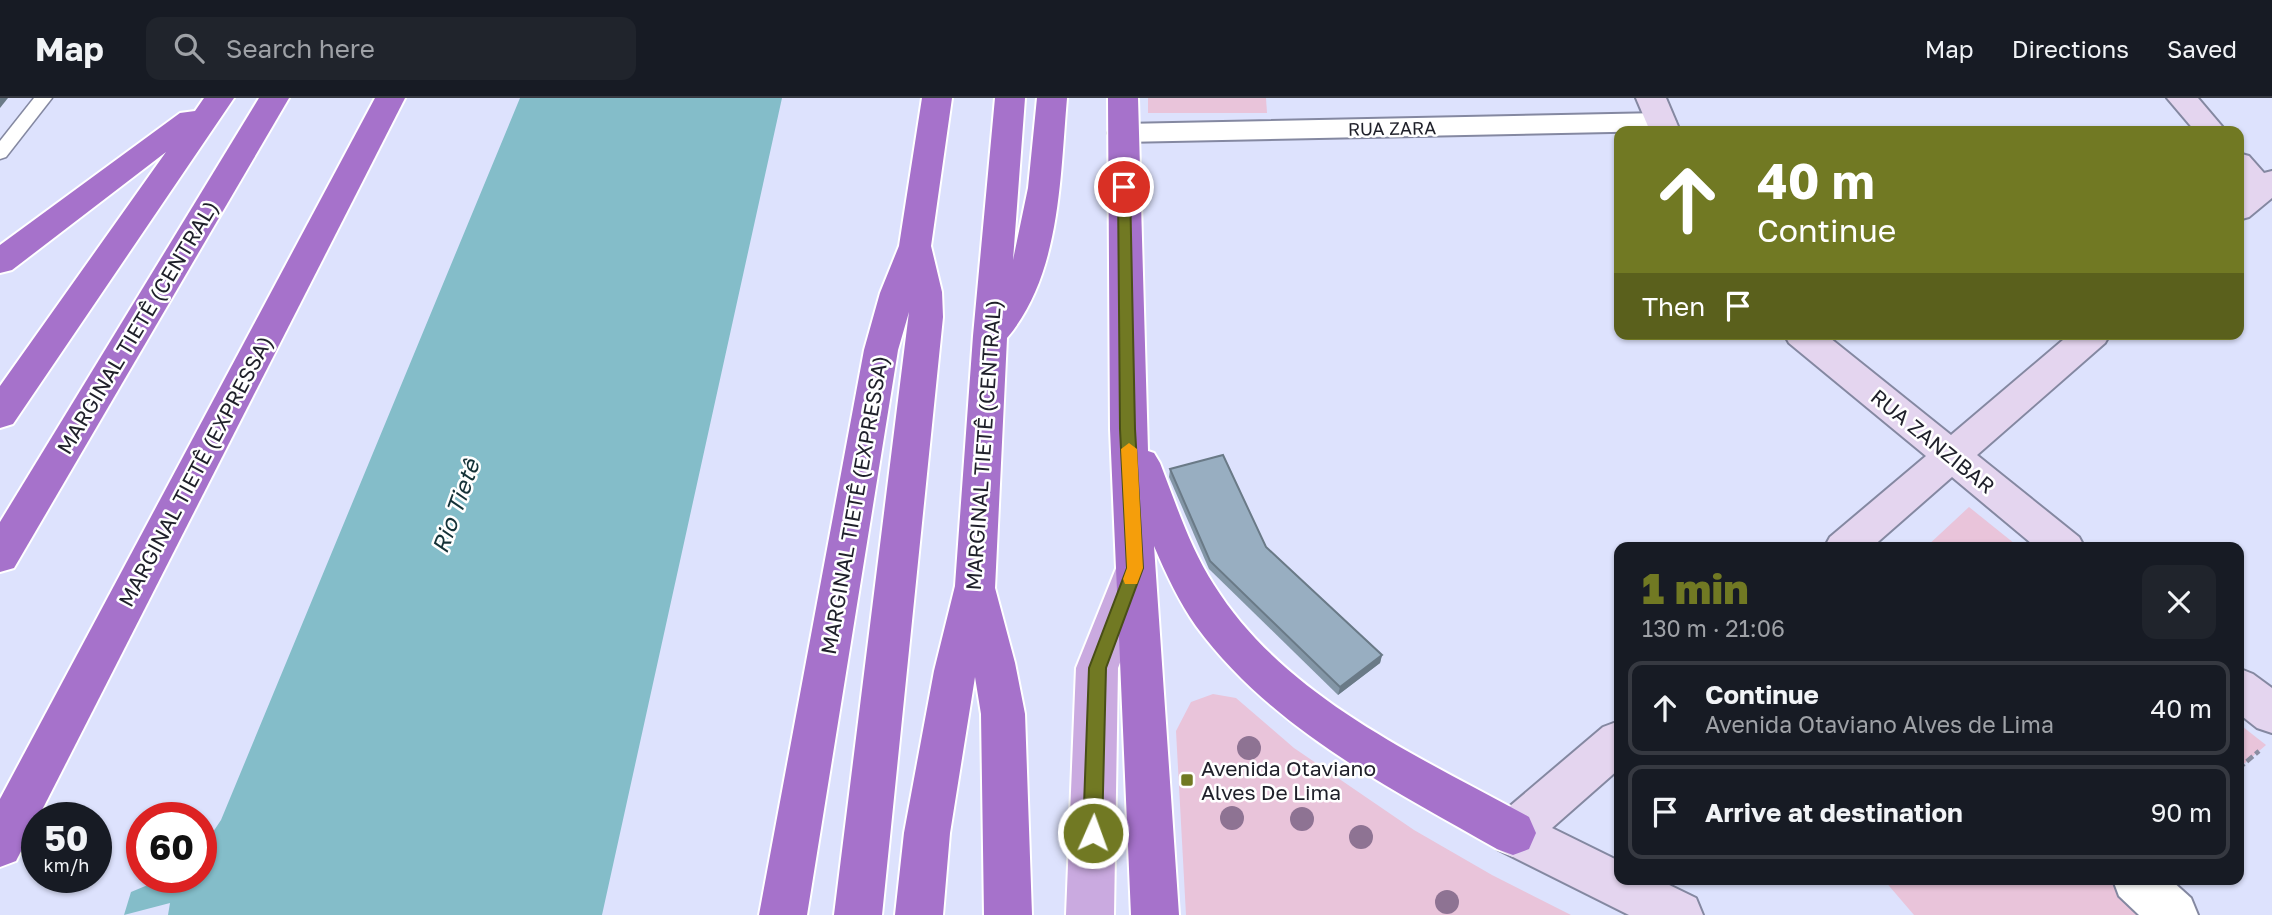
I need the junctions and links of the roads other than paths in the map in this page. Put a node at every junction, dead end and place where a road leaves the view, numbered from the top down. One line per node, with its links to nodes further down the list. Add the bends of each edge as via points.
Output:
1 (43, 98): 15 (lane)
2 (217, 98): 20 (highway); 24 (highway)
3 (274, 98): 29 (highway, MARGINAL TIETÊ (CENTRAL))
4 (390, 98): 36 (highway, MARGINAL TIETÊ (EXPRESSA))
5 (937, 98): 19 (highway, MARGINAL TIETÊ (EXPRESSA))
6 (1010, 98): 21 (highway, MARGINAL TIETÊ (CENTRAL))
7 (1052, 98): 21 (highway, via 1029,260 1008,314)
8 (1123, 98): 14 (highway)
9 (1277, 98): 13 (street)
10 (2182, 98): 12 (street)
11 (1659, 117): 13 (street, RUA ZARA)
12 (2207, 126)
13 (1281, 131): 14 (street, RUA ZARA)
14 (1123, 133): 25 (highway)
15 (0, 153)
16 (2244, 168): 17 (street)
17 (2267, 186): 18 (street)
18 (2244, 205)
19 (915, 246): 40 (highway, MARGINAL TIETÊ (EXPRESSA), via 881,351); 41 (highway, via 926,317)
20 (0, 262)
21 (990, 336): 31 (highway, MARGINAL TIETÊ (CENTRAL))
22 (1808, 340): 26 (street, RUA ZANZIBAR)
23 (2086, 340): 26 (street)
24 (0, 414)
25 (1128, 429): 30 (highway); 35 (highway, via 1189,576 1209,612 1247,656 1293,698 1359,746)
26 (1952, 456): 27 (street); 28 (street, RUA ZANZIBAR)
27 (1851, 542)
28 (2059, 542)
29 (0, 556)
30 (1135, 568): 44 (main road, via 1097,668); 45 (highway)
31 (975, 586): 42 (highway, MARGINAL TIETÊ (CENTRAL), via 929,820); 43 (highway, via 1003,714)
32 (2244, 695): 33 (street)
33 (2269, 730)
34 (1614, 745): 35 (street)
35 (1513, 833): 37 (street)
36 (0, 845)
37 (1614, 883)
38 (1618, 885): 46 (street)
39 (2141, 885): 47 (street)
40 (783, 915)
41 (858, 915)
42 (919, 915)
43 (1008, 915)
44 (1090, 915)
45 (1155, 915)
46 (1679, 915)
47 (2174, 915)

